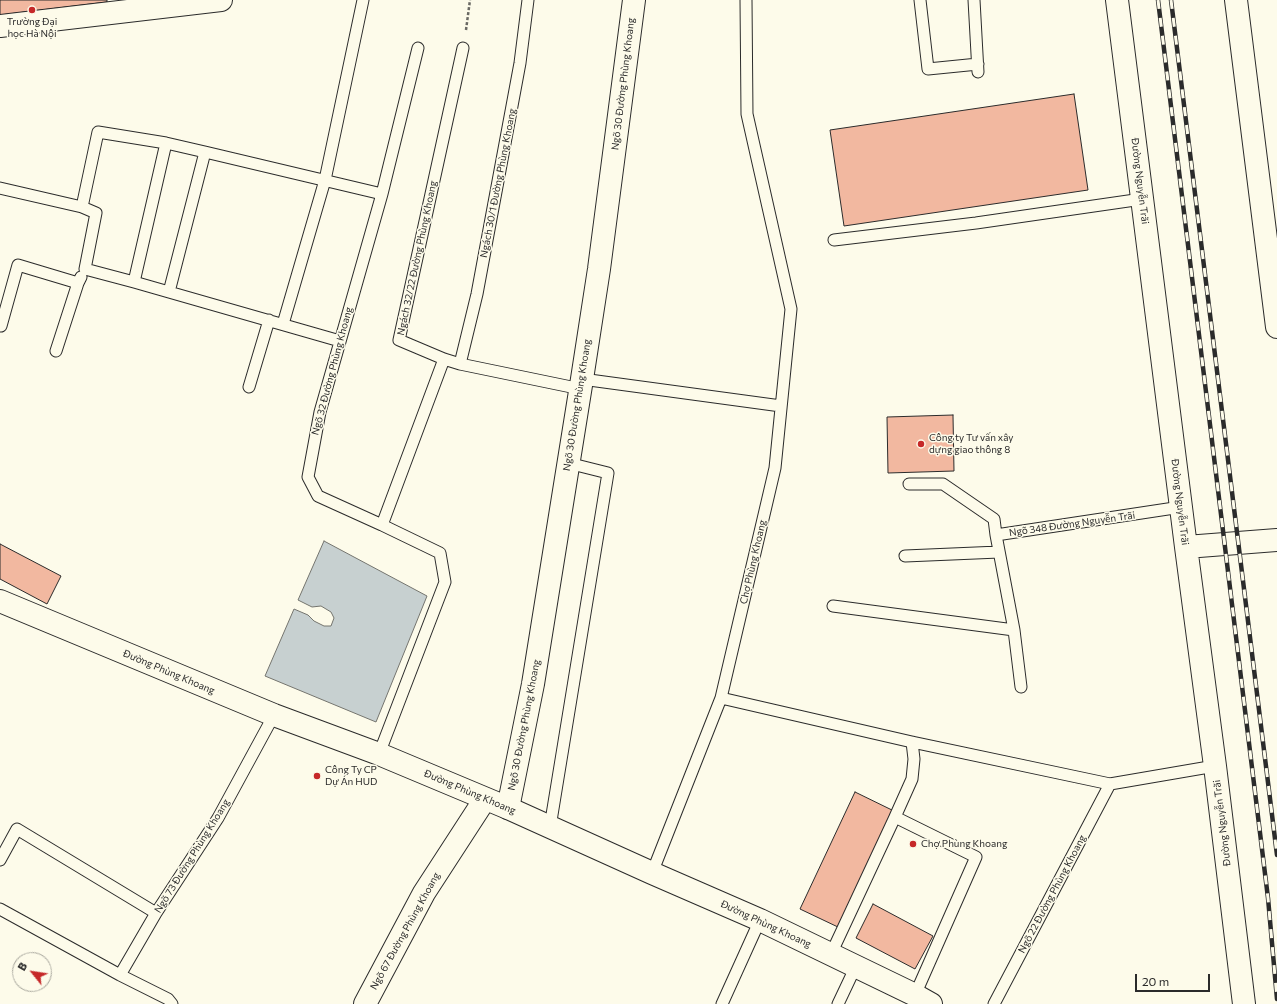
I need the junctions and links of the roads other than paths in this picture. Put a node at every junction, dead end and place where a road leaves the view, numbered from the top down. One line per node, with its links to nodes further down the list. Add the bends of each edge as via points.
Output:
1 (221, 0): 10 (main road)
2 (363, 0): 15 (lane)
3 (528, 0): 33 (lane, Ngách 30/1 Đường Phùng Khoang, via 517,78 477,294)
4 (634, 0): 34 (main road, Ngõ 30 Đường Phùng Khoang)
5 (746, 0): 36 (lane, Chợ Phùng Khoang, via 747,114 791,309)
6 (920, 0): 7 (lane, via 928,68 978,68)
7 (974, 0)
8 (1117, 0): 18 (main road, Đường Nguyễn Trãi)
9 (1236, 0): 20 (main road)
10 (0, 26)
11 (418, 48): 17 (lane, Ngõ 32 Đường Phùng Khoang)
12 (463, 48): 32 (lane, Ngách 32/22 Đường Phùng Khoang, via 399,340)
13 (166, 143): 14 (lane); 19 (lane, via 98,132); 24 (lane)
14 (205, 152): 15 (lane); 25 (lane)
15 (325, 180): 17 (lane); 27 (lane)
16 (0, 188): 19 (lane)
17 (382, 194): 30 (lane, Ngõ 32 Đường Phùng Khoang)
18 (1142, 199): 21 (lane); 39 (main road, Đường Nguyễn Trãi)
19 (82, 207): 22 (lane, via 96,213)
20 (1271, 237): 29 (main road)
21 (834, 240)
22 (85, 269): 23 (lane); 24 (lane)
23 (78, 282): 28 (lane, via 18,265); 31 (lane)
24 (134, 282): 25 (lane)
25 (169, 292): 26 (lane)
26 (269, 320): 27 (lane); 35 (lane)
27 (283, 324): 30 (lane)
28 (1, 326)
29 (1277, 327)
30 (340, 341): 40 (lane, Ngõ 32 Đường Phùng Khoang, via 320,412 308,477 318,496)
31 (56, 351)
32 (444, 359): 33 (lane); 40 (lane)
33 (460, 364): 34 (lane)
34 (582, 384): 36 (lane); 37 (main road, Ngõ 30 Đường Phùng Khoang)
35 (249, 387)
36 (781, 406): 50 (lane, Chợ Phùng Khoang, via 775,468)
37 (568, 463): 57 (main road, Ngõ 30 Đường Phùng Khoang, via 533,684); 59 (lane, via 608,473)
38 (909, 484): 41 (lane, via 943,484 994,519)
39 (1181, 507): 41 (lane, Ngõ 348 Đường Nguyễn Trãi); 43 (main road, Đường Nguyễn Trãi)
40 (382, 525): 53 (lane, Ngõ 32 Đường Phùng Khoang, via 440,554 445,582)
41 (996, 535): 44 (lane, Ngõ 348 Đường Nguyễn Trãi)
42 (1277, 540): 43 (main road)
43 (1186, 547): 54 (main road, Đường Nguyễn Trãi)
44 (999, 552): 45 (lane); 48 (lane, Ngõ 348 Đường Nguyễn Trãi)
45 (905, 556)
46 (1, 603): 51 (main road, Đường Phùng Khoang)
47 (833, 606): 48 (lane)
48 (1014, 630): 49 (lane, Ngõ 348 Đường Nguyễn Trãi)
49 (1021, 687)
50 (721, 698): 52 (lane); 61 (lane, Chợ Phùng Khoang)
51 (274, 715): 53 (main road, Đường Phùng Khoang); 63 (lane, Ngõ 73 Đường Phùng Khoang, via 218,818)
52 (912, 742): 55 (lane); 58 (lane, via 912,779)
53 (379, 754): 56 (main road, Đường Phùng Khoang)
54 (1215, 766): 55 (lane); 74 (main road, Đường Nguyễn Trãi)
55 (1110, 784): 73 (lane, Ngõ 22 Đường Phùng Khoang)
56 (485, 799): 57 (main road, Đường Phùng Khoang); 70 (main road, Ngõ 67 Đường Phùng Khoang, via 424,893)
57 (508, 808): 59 (main road, Đường Phùng Khoang)
58 (895, 817): 65 (lane); 68 (lane, via 976,857)
59 (550, 827): 61 (main road, Đường Phùng Khoang)
60 (0, 860): 63 (lane, via 17,828)
61 (652, 873): 64 (main road, Đường Phùng Khoang)
62 (0, 909): 67 (lane)
63 (156, 912): 67 (lane, Ngõ 73 Đường Phùng Khoang)
64 (760, 920): 65 (main road, Đường Phùng Khoang); 71 (lane)
65 (831, 954): 66 (main road, Đường Phùng Khoang)
66 (856, 966): 68 (main road, Đường Phùng Khoang); 72 (lane)
67 (120, 975): 69 (lane, via 168,999)
68 (923, 999)
69 (172, 1004)
70 (365, 1004)
71 (722, 1004)
72 (838, 1004)
73 (994, 1004)
74 (1244, 1004)

